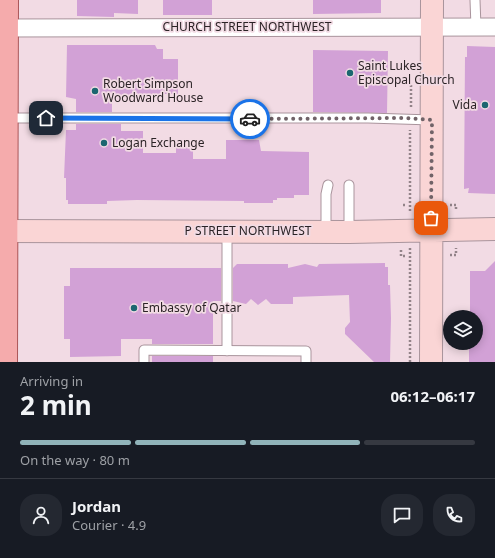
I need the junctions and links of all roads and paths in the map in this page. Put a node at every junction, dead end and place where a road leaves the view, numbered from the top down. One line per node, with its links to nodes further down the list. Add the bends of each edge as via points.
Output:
1 (7, 0): 7 (main road)
2 (432, 0): 4 (main road)
3 (475, 0): 5 (lane)
4 (432, 27): 5 (street, CHURCH STREET NORTHWEST); 7 (street, CHURCH STREET NORTHWEST); 9 (main road)
5 (476, 27): 6 (street, CHURCH STREET NORTHWEST)
6 (495, 27)
7 (3, 28): 8 (main road)
8 (6, 118): 9 (lane); 16 (main road)
9 (432, 120): 15 (main road)
10 (328, 185): 18 (lane)
11 (349, 185): 19 (lane)
12 (450, 205): 13 (path, via 456,205)
13 (456, 211)
14 (495, 229): 15 (main road, P STREET NORTHWEST)
15 (431, 230): 19 (main road, P STREET NORTHWEST); 28 (main road)
16 (3, 231): 17 (main road, P STREET NORTHWEST); 25 (main road)
17 (227, 231): 18 (main road, P STREET NORTHWEST); 24 (lane)
18 (326, 232): 19 (main road, P STREET NORTHWEST)
19 (349, 232)
20 (456, 248): 22 (path, via 456,255)
21 (401, 250): 23 (path, via 401,256)
22 (449, 255)
23 (406, 256)
24 (227, 351): 26 (lane, via 144,350); 27 (lane, via 306,351)
25 (6, 362)
26 (144, 362)
27 (306, 362)
28 (431, 362)

